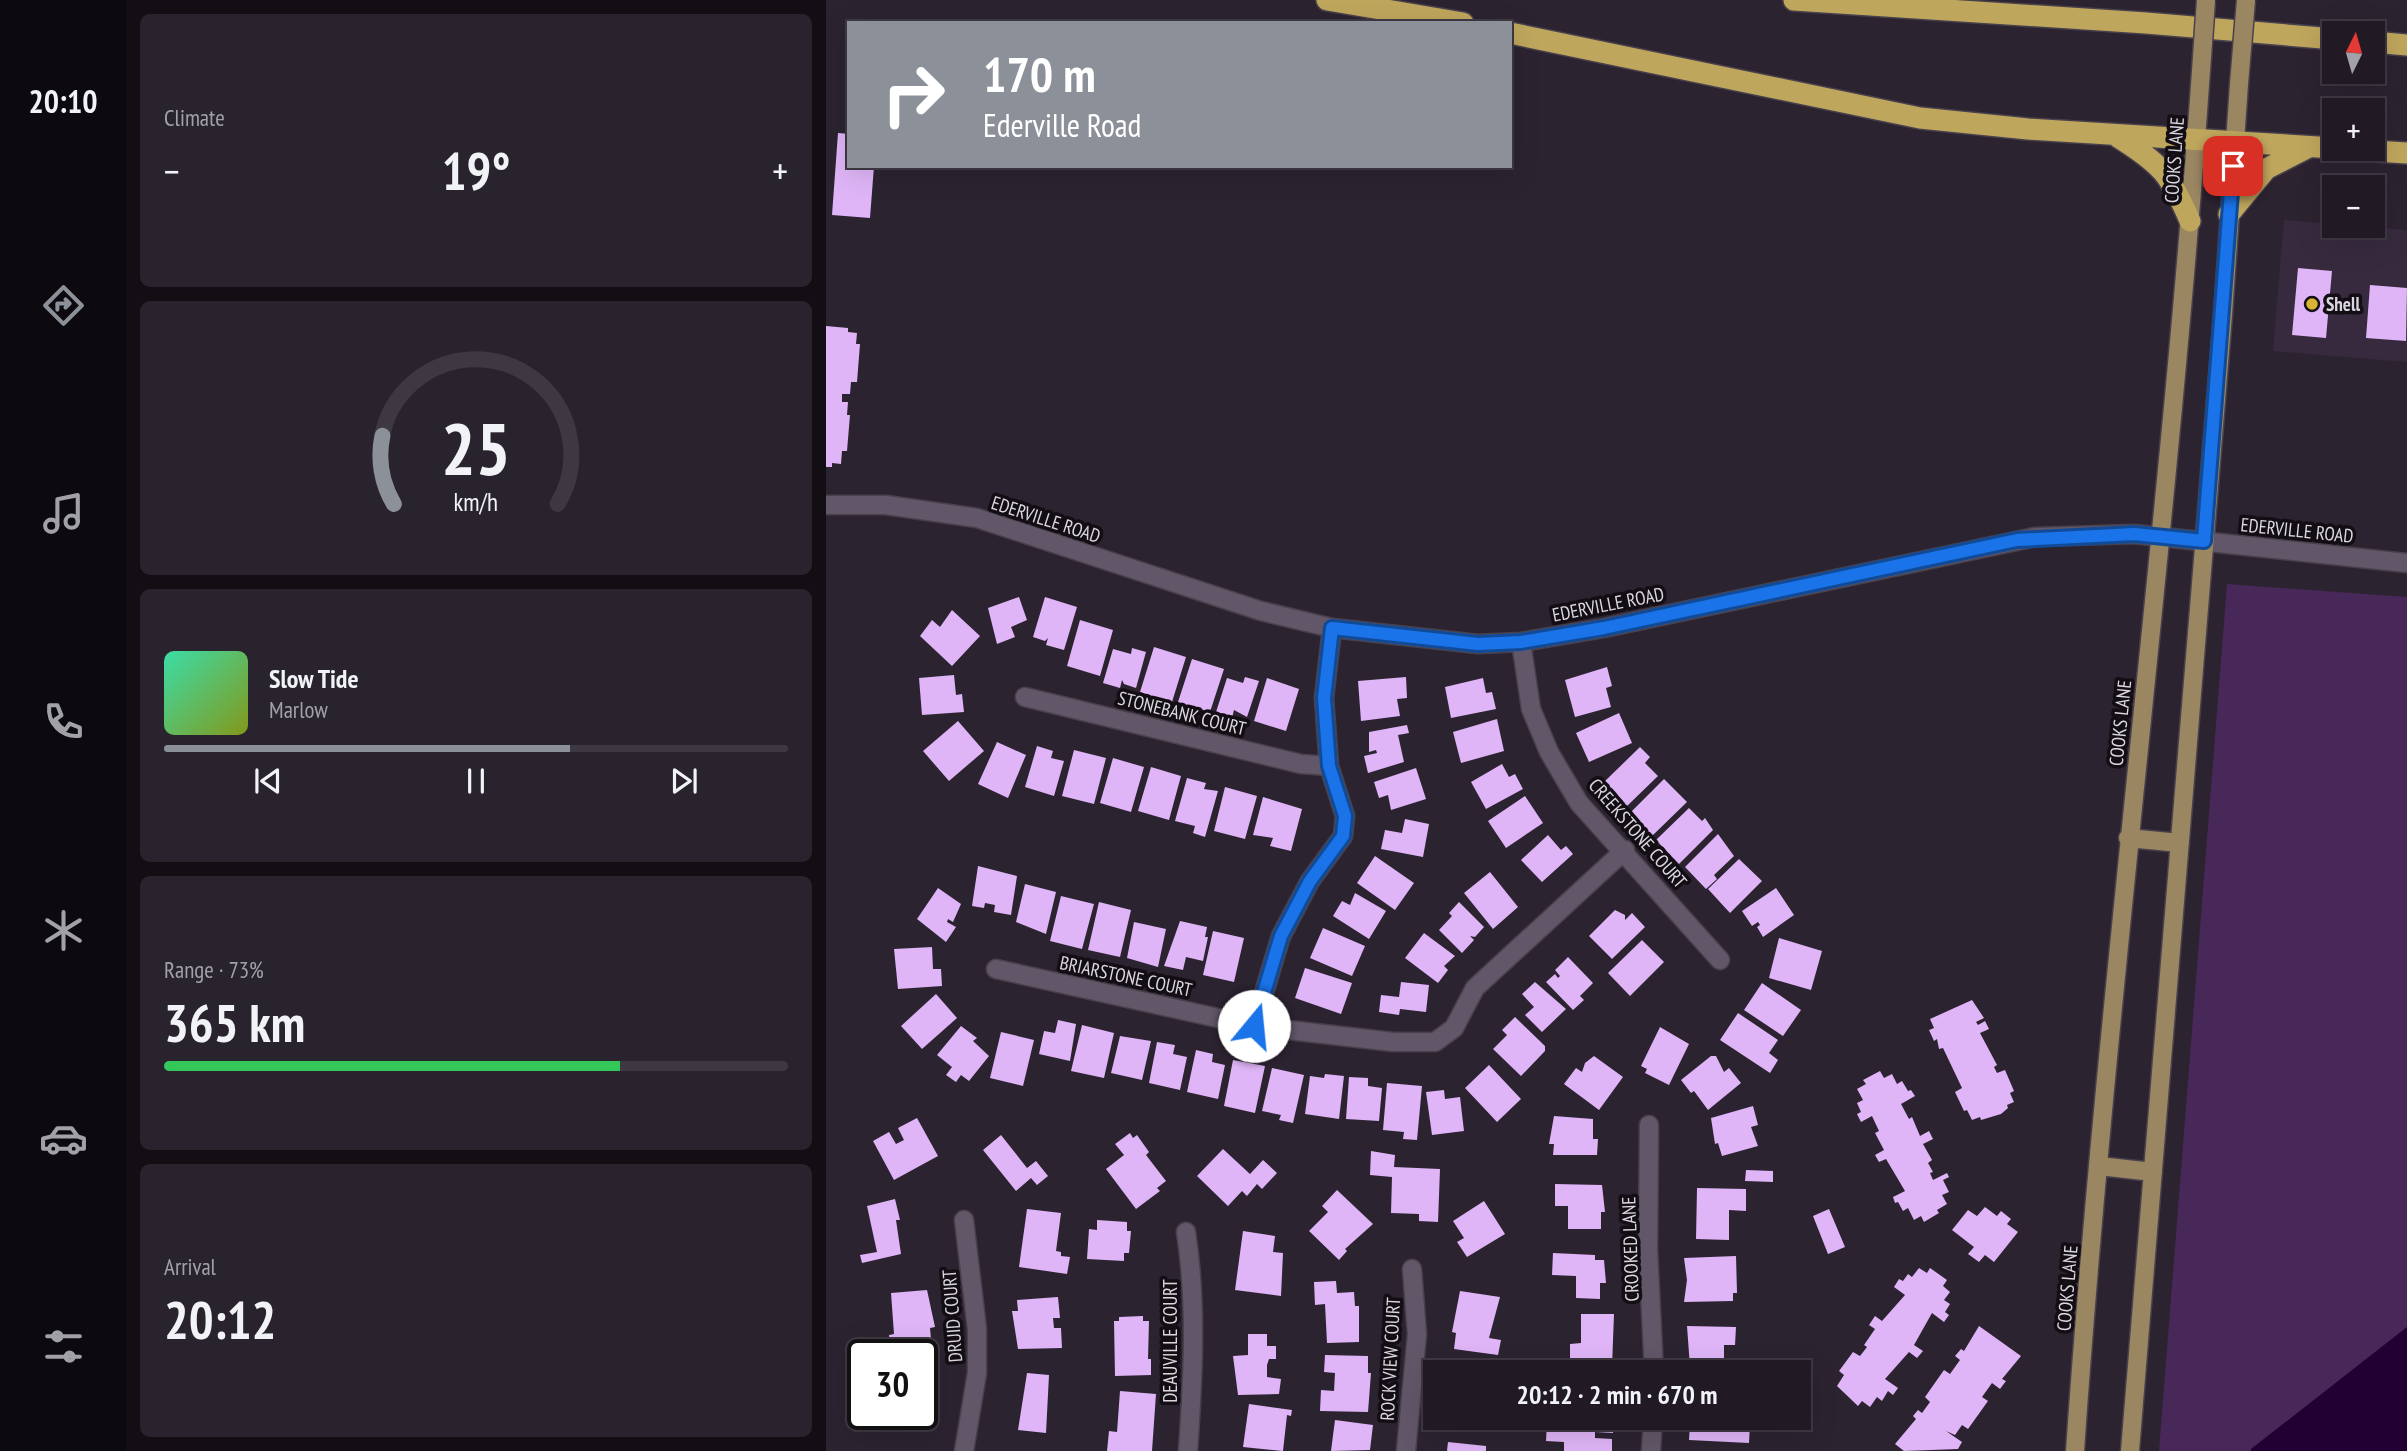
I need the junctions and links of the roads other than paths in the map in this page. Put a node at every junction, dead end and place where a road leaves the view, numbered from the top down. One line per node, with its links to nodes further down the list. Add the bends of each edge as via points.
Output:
1 (1327, 0): 5 (highway)
2 (1794, 0): 7 (highway)
3 (2206, 0): 11 (main road, COOKS LANE, bridge)
4 (2246, 0): 12 (main road, bridge)
5 (1451, 21)
6 (1512, 33): 10 (highway, via 1920,118)
7 (2322, 38)
8 (2385, 43): 9 (highway)
9 (2407, 45)
10 (2113, 134): 11 (highway); 18 (highway, via 2161,166)
11 (2196, 139): 12 (highway); 18 (main road, COOKS LANE)
12 (2235, 142): 13 (highway); 17 (main road)
13 (2311, 147): 14 (highway); 17 (highway, via 2266,169)
14 (2322, 147)
15 (2385, 152): 16 (highway)
16 (2407, 153)
17 (2229, 214): 21 (main road)
18 (2190, 221): 20 (main road, COOKS LANE)
19 (826, 505): 23 (street, EDERVILLE ROAD, via 886,505 977,518 1261,611)
20 (2160, 537): 21 (street, EDERVILLE ROAD); 24 (street, EDERVILLE ROAD, via 2099,534 1999,542); 27 (main road, COOKS LANE)
21 (2204, 541): 22 (street, EDERVILLE ROAD); 28 (main road)
22 (2407, 563)
23 (1332, 628): 24 (street, EDERVILLE ROAD, via 1478,644); 26 (street, via 1324,698)
24 (1521, 642): 29 (street, CREEKSTONE COURT, via 1531,709 1549,752 1579,803)
25 (1025, 696): 26 (street, STONEBANK COURT, via 1301,764)
26 (1329, 766): 32 (street, via 1345,816 1343,836 1310,881 1281,936)
27 (2128, 838): 28 (main road); 34 (main road, COOKS LANE)
28 (2180, 843): 35 (main road)
29 (1625, 850): 30 (street, CREEKSTONE COURT); 32 (street, BRIARSTONE COURT, via 1475,988 1454,1028 1435,1042 1393,1042)
30 (1720, 960)
31 (996, 969): 32 (street, BRIARSTONE COURT)
32 (1254, 1026)
33 (1649, 1125): 39 (street, CROOKED LANE)
34 (2099, 1166): 35 (main road); 45 (main road, COOKS LANE)
35 (2152, 1172): 46 (main road)
36 (964, 1220): 41 (street, DRUID COURT, via 977,1329 977,1373)
37 (1186, 1232): 42 (street, DEAUVILLE COURT, via 1193,1377)
38 (1412, 1269): 43 (street, ROCK VIEW COURT, via 1417,1334)
39 (1653, 1360)
40 (1652, 1430): 44 (street)
41 (964, 1451)
42 (1188, 1451)
43 (1406, 1451)
44 (1651, 1451)
45 (2076, 1451)
46 (2130, 1451)

